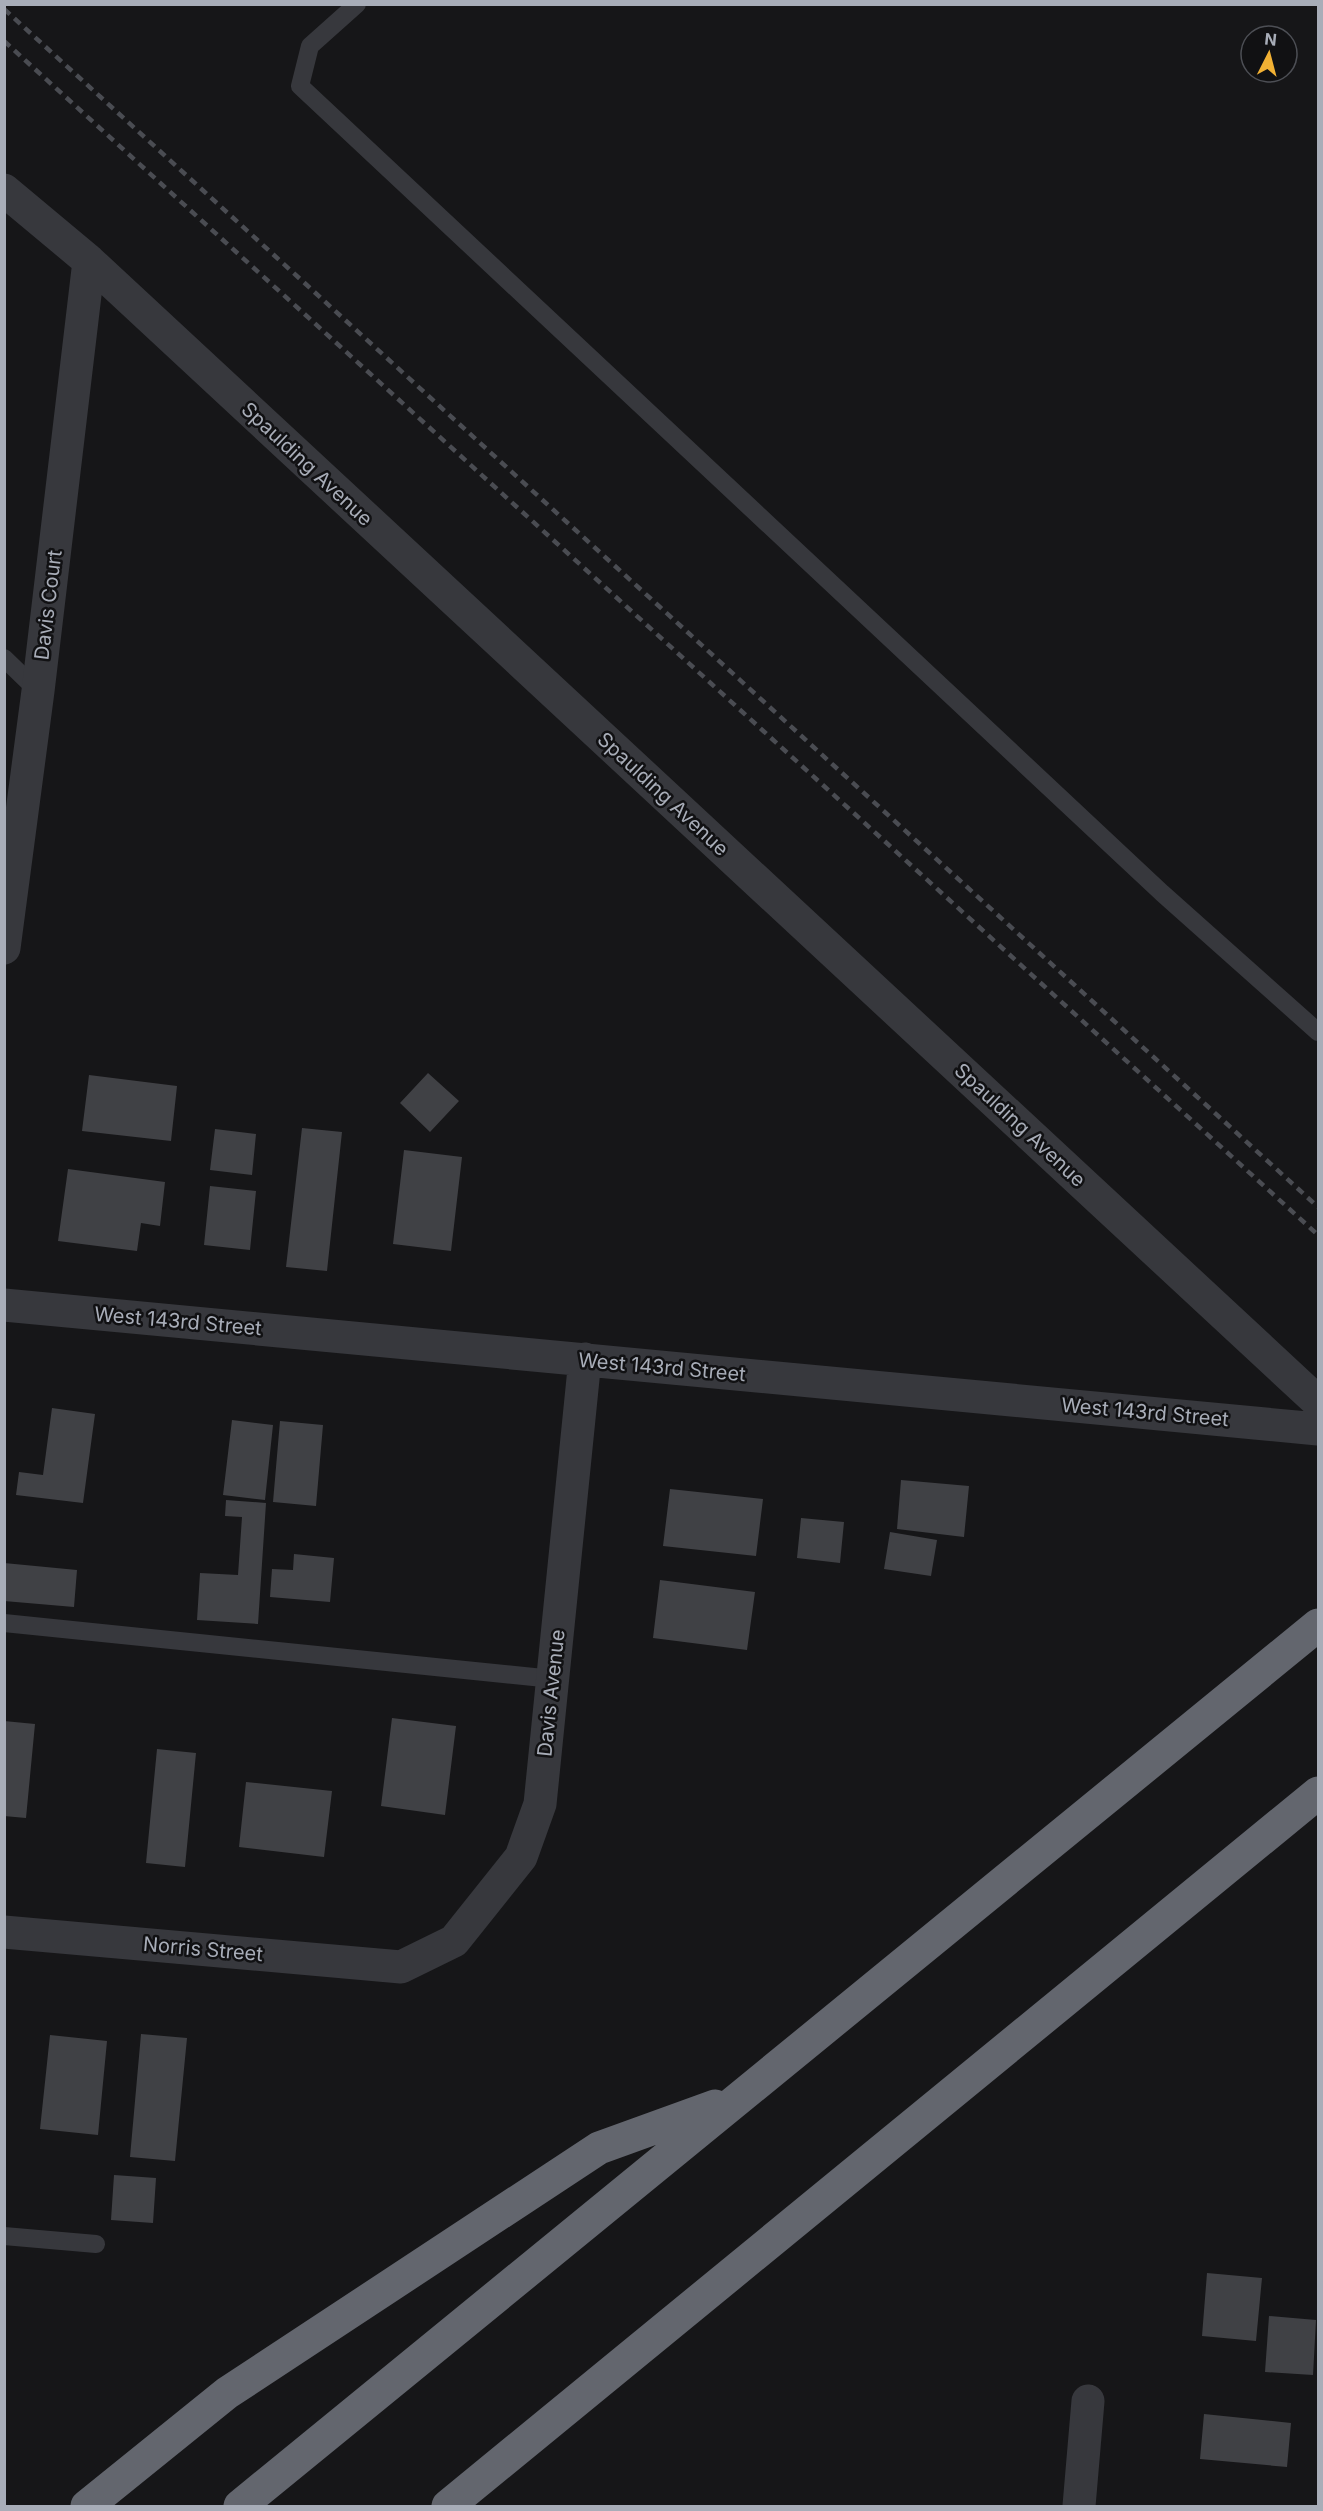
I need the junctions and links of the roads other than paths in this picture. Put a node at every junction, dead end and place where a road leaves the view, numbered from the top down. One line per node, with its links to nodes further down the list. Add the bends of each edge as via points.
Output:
1 (357, 4): 7 (lane, via 310,46 300,86 1162,893)
2 (4, 190): 3 (street, Spaulding Avenue)
3 (89, 261): 5 (street, Davis Court); 10 (street, Spaulding Avenue)
4 (4, 658): 5 (lane)
5 (38, 692): 6 (street, Davis Court)
6 (4, 948)
7 (1318, 1032)
8 (4, 1305): 9 (street, West 143rd Street)
9 (585, 1359): 11 (street, West 143rd Street); 14 (street, Davis Avenue)
10 (1318, 1402)
11 (1318, 1429)
12 (4, 1623): 14 (lane)
13 (1318, 1625): 18 (highway)
14 (553, 1679): 17 (street, Davis Avenue, via 540,1804 521,1857 454,1941)
15 (1318, 1793): 22 (highway)
16 (4, 1932): 17 (street, Norris Street)
17 (401, 1967)
18 (737, 2099): 23 (highway, via 599,2148 227,2393); 24 (highway)
19 (4, 2236): 20 (lane)
20 (96, 2244)
21 (1088, 2401): 27 (street)
22 (547, 2426): 25 (highway); 26 (highway)
23 (87, 2506)
24 (240, 2506)
25 (448, 2506)
26 (480, 2506)
27 (1078, 2506)

